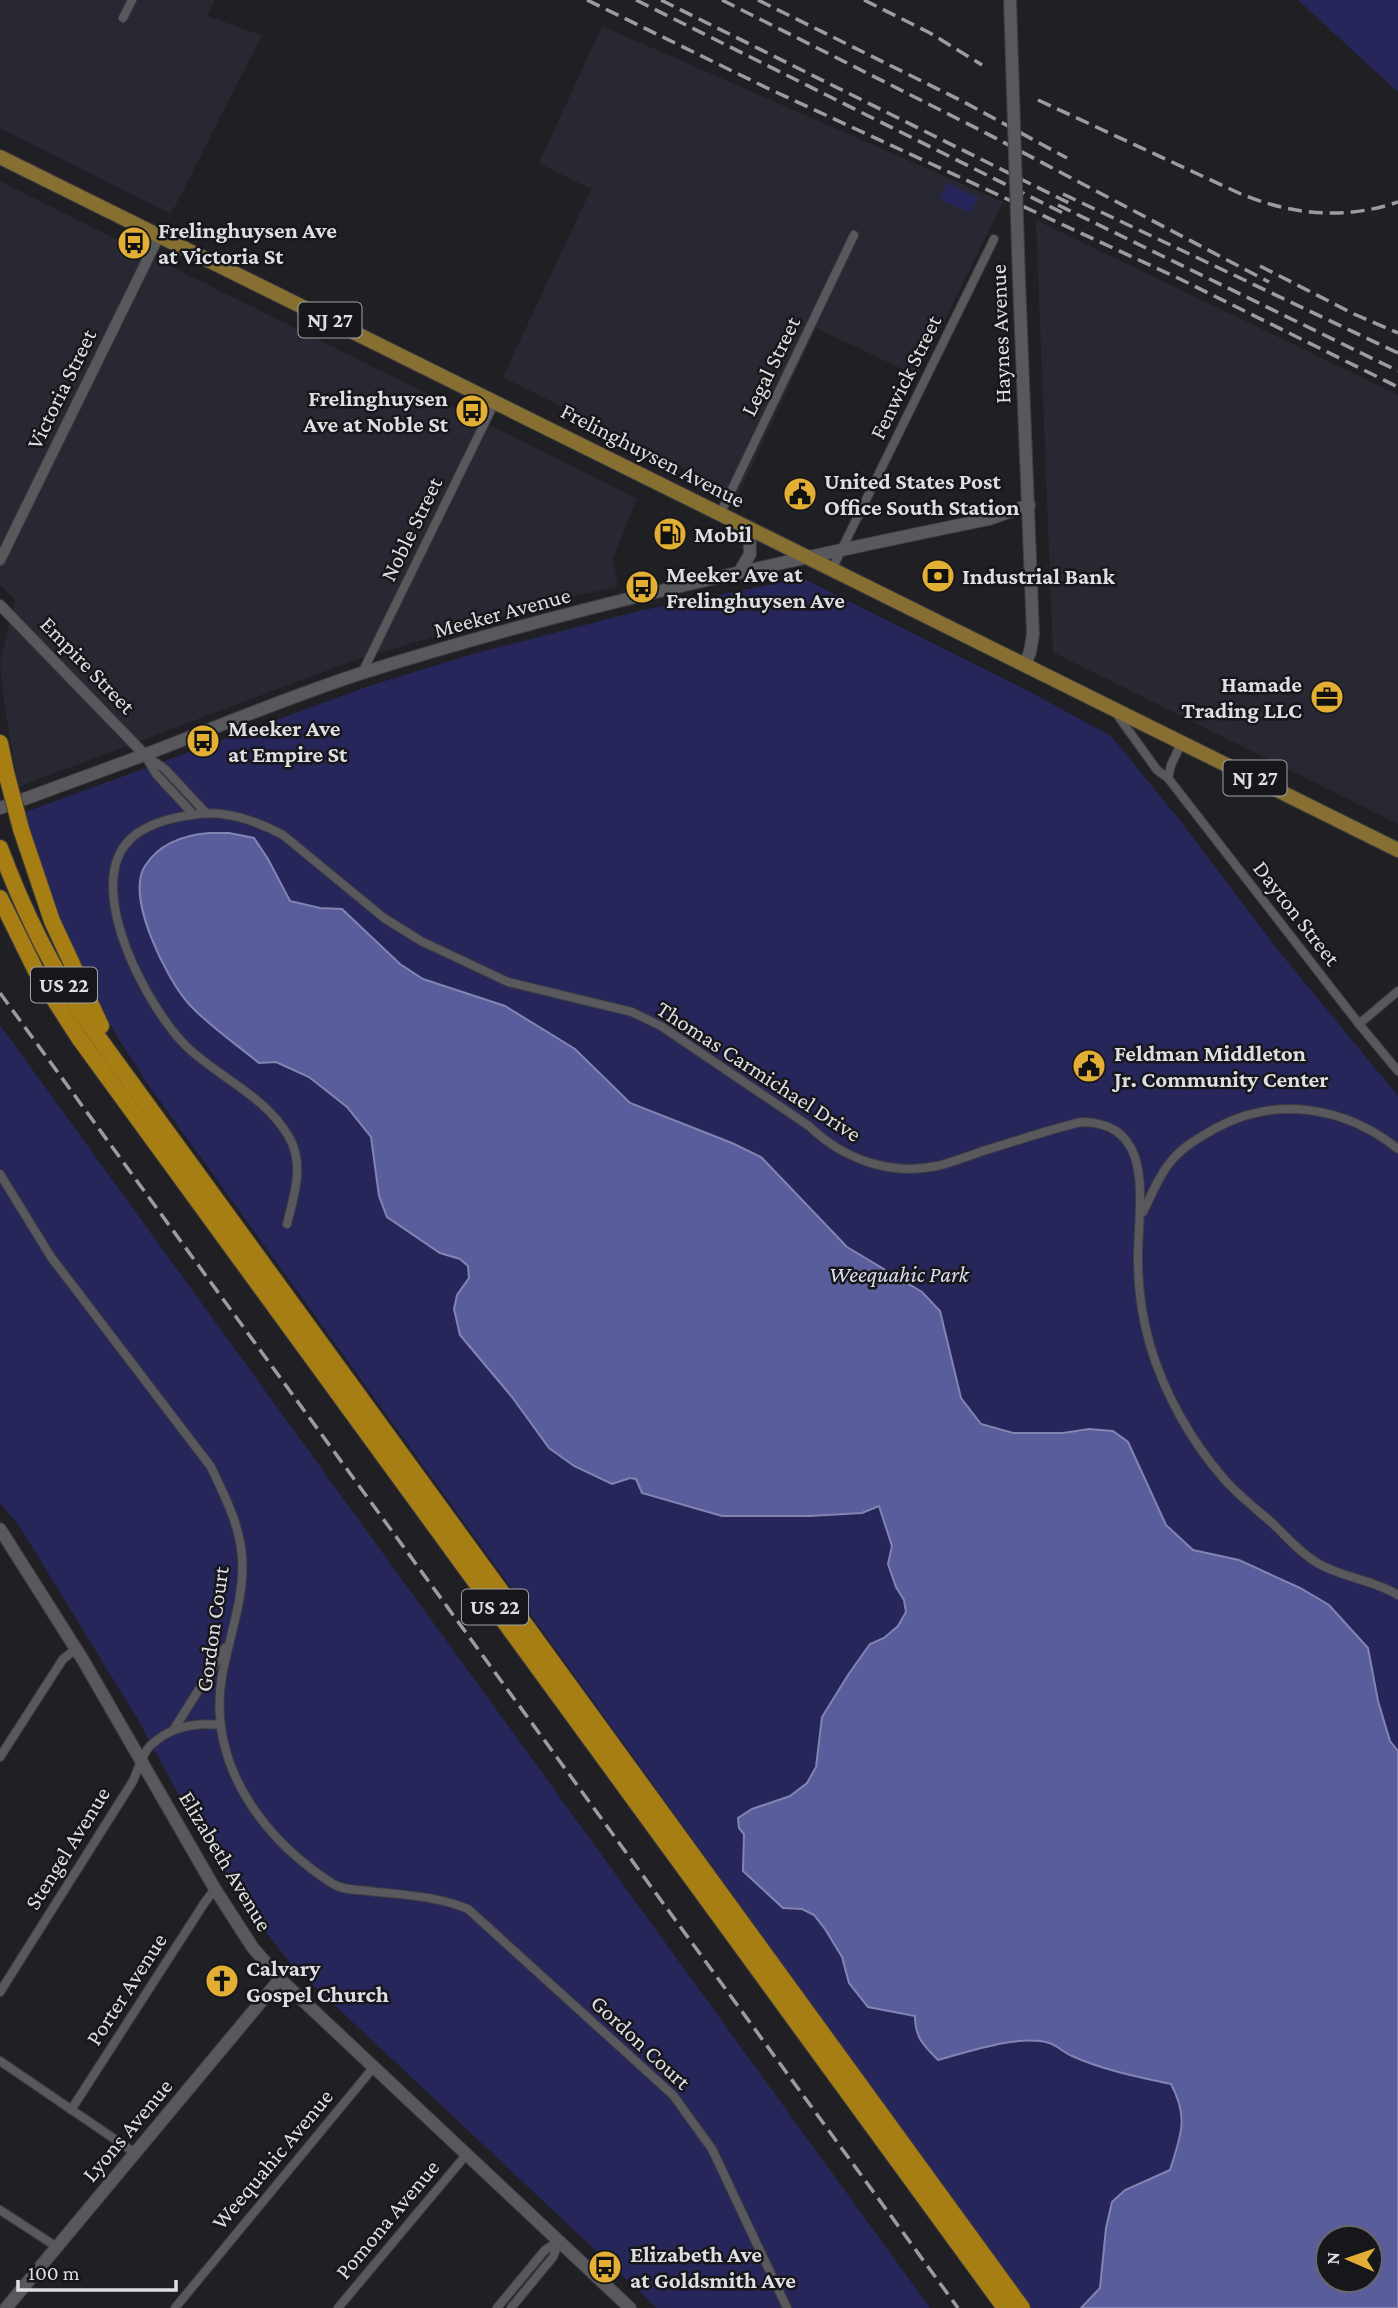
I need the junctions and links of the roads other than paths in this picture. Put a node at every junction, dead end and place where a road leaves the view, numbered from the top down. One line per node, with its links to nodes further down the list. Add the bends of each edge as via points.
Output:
1 (132, 0): 3 (street)
2 (1010, 0): 9 (main road, Haynes Avenue, bridge)
3 (123, 18)
4 (0, 156): 6 (main road, Frelinghuysen Avenue / NJ 27)
5 (854, 235): 10 (street, Legal Street)
6 (159, 236): 8 (main road, Frelinghuysen Avenue / NJ 27); 14 (street, Victoria Street)
7 (994, 239): 12 (street, Fenwick Street)
8 (495, 402): 10 (main road, Frelinghuysen Avenue / NJ 27); 19 (street, Noble Street)
9 (1029, 505): 12 (main road, Meeker Avenue, via 999,517); 18 (main road, Haynes Avenue, via 1033,634)
10 (720, 514): 11 (main road, Frelinghuysen Avenue / NJ 27)
11 (749, 528): 13 (main road, Frelinghuysen Avenue / NJ 27); 16 (main road, via 750,554)
12 (840, 551): 13 (main road, Meeker Avenue); 15 (street, Fenwick Street)
13 (808, 558): 15 (main road, Frelinghuysen Avenue / NJ 27); 16 (main road, Meeker Avenue)
14 (0, 560)
15 (832, 569): 18 (main road, Frelinghuysen Avenue / NJ 27)
16 (739, 573): 19 (main road, Meeker Avenue)
17 (0, 604): 23 (street, Empire Street)
18 (1025, 665): 20 (main road, Frelinghuysen Avenue / NJ 27)
19 (362, 673): 23 (main road, Meeker Avenue)
20 (1112, 708): 21 (main road, Frelinghuysen Avenue / NJ 27); 24 (street, Dayton Street, via 1157,770)
21 (1182, 742): 24 (street); 29 (main road, Frelinghuysen Avenue / NJ 27)
22 (0, 743): 36 (highway, bridge, via 41,891 111,1046)
23 (145, 755): 25 (main road, Meeker Avenue); 26 (street, via 165,769); 27 (street)
24 (1168, 778): 34 (street, Dayton Street)
25 (0, 808)
26 (206, 813): 27 (street, Thomas Carmichael Drive); 39 (street, Thomas Carmichael Drive, via 232,815 283,835 384,918 468,965 508,982 632,1012 661,1026 828,1143 866,1162 894,1168 937,1166 1081,1122 1118,1130 1127,1138 1139,1174)
27 (193, 814): 40 (street, Thomas Carmichael Drive, via 159,823 123,846 117,858 114,908 132,963 167,1021 186,1045 273,1113 290,1139 299,1172)
28 (0, 848): 36 (highway, US 22, via 57,972)
29 (1398, 850)
30 (0, 898): 32 (highway, US 22)
31 (0, 910): 32 (highway)
32 (27, 954): 67 (highway, US 22, via 94,1058)
33 (1398, 991): 34 (street)
34 (1359, 1024): 35 (street, Dayton Street)
35 (1398, 1071)
36 (150, 1110): 68 (highway, US 22)
37 (1398, 1149): 39 (street, via 1368,1128 1337,1115 1296,1109 1254,1113 1222,1124 1182,1151 1166,1169)
38 (0, 1174): 43 (street, Gordon Court, via 51,1257 211,1467 242,1555 242,1588)
39 (1141, 1214): 42 (street, Thomas Carmichael Drive, via 1139,1287 1150,1344 1171,1396 1204,1454 1225,1480 1318,1563)
40 (287, 1224)
41 (0, 1530): 44 (main road, Elizabeth Avenue)
42 (1396, 1593)
43 (229, 1643): 45 (street, Gordon Court, via 221,1680); 46 (street)
44 (76, 1649): 47 (street, via 62,1659); 48 (main road, Elizabeth Avenue)
45 (221, 1725): 46 (street); 66 (street, Gordon Court, via 243,1795 280,1841 335,1886 439,1899 468,1909 673,2095 712,2149)
46 (174, 1729): 48 (street, Stengel Avenue, via 149,1747)
47 (0, 1757)
48 (142, 1760): 49 (main road, Elizabeth Avenue); 51 (street, Stengel Avenue)
49 (215, 1889): 50 (main road, Elizabeth Avenue, via 253,1948); 54 (street, Porter Avenue)
50 (280, 1979): 53 (main road, Elizabeth Avenue); 55 (main road, Lyons Avenue)
51 (0, 1992)
52 (0, 2061): 54 (street)
53 (373, 2068): 56 (main road, Elizabeth Avenue); 61 (street, Weequahic Avenue)
54 (71, 2110): 55 (street)
55 (135, 2153): 59 (main road, Lyons Avenue)
56 (466, 2155): 58 (main road, Elizabeth Avenue); 62 (street, Pomona Avenue)
57 (0, 2210): 59 (street)
58 (559, 2241): 63 (street, via 545,2250); 64 (street, via 553,2257); 65 (main road, Elizabeth Avenue)
59 (57, 2247): 60 (main road, Lyons Avenue)
60 (6, 2308)
61 (174, 2308)
62 (338, 2308)
63 (497, 2308)
64 (511, 2308)
65 (630, 2308)
66 (787, 2308)
67 (1005, 2308)
68 (1022, 2308)

